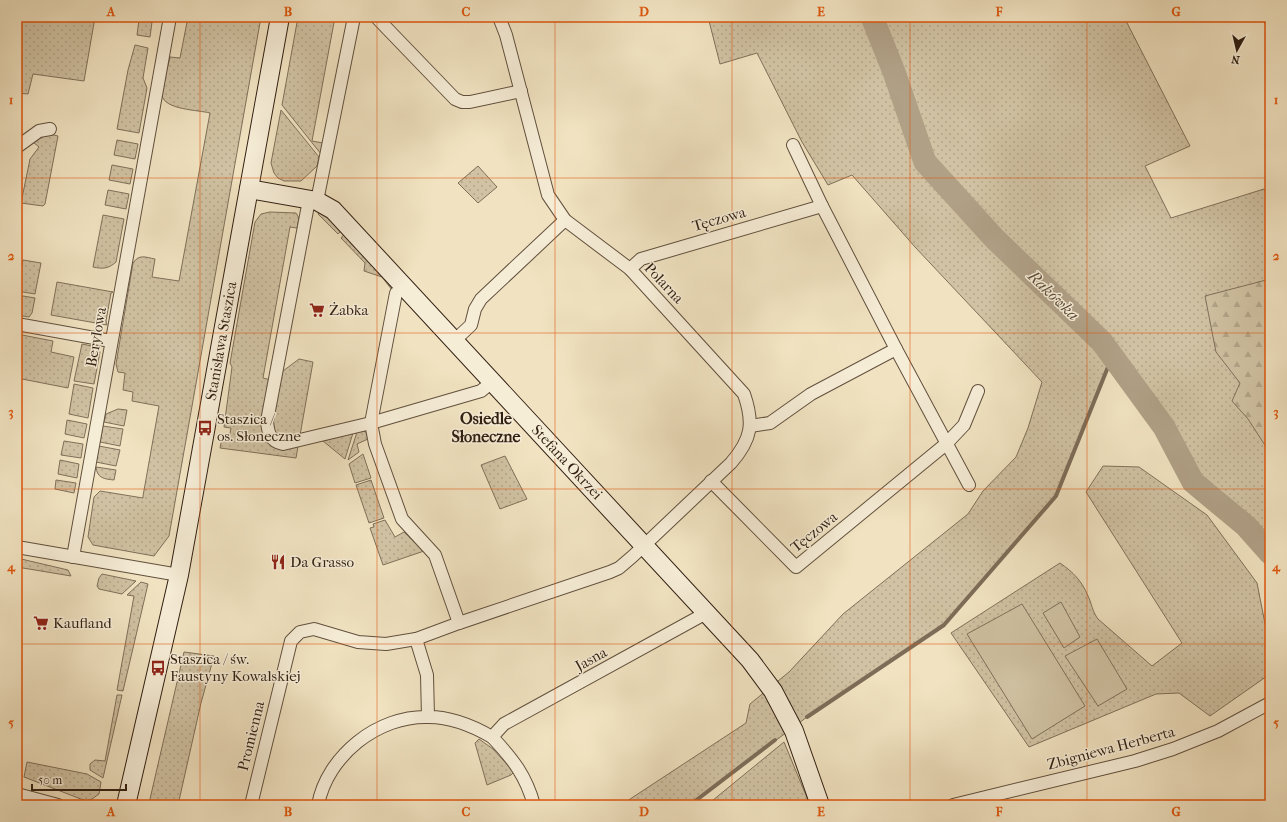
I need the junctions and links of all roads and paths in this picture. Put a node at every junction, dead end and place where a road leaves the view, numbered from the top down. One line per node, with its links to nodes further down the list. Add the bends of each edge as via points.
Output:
1 (170, 17): 18 (street, Berylowa)
2 (280, 17): 10 (street, Stanisława Staszica)
3 (354, 17): 11 (street)
4 (376, 17): 6 (street, via 455,99 470,102)
5 (499, 17): 6 (street, Polarna)
6 (521, 90): 13 (street, Polarna, via 548,195)
7 (50, 130): 9 (street, via 39,131)
8 (793, 145): 12 (street)
9 (17, 147)
10 (249, 189): 11 (street, Stefana Okrzei); 30 (street, Stanisława Staszica)
11 (313, 200): 15 (street, Stefana Okrzei, via 333,210); 22 (street, via 267,421 268,431 273,440 283,444)
12 (822, 206): 14 (street, Tęczowa, via 641,259); 19 (street)
13 (565, 220): 14 (street, Polarna); 17 (street, via 481,299 474,308 471,325)
14 (630, 269): 23 (street, Polarna, via 744,394 750,412)
15 (405, 287): 17 (street, Stefana Okrzei); 22 (street, via 396,293)
16 (17, 324): 18 (street)
17 (455, 340): 20 (street, Stefana Okrzei)
18 (111, 341): 29 (street, Berylowa)
19 (896, 349): 23 (street, via 811,394 770,423); 24 (street)
20 (492, 382): 22 (street, via 481,391); 27 (street, Stefana Okrzei)
21 (978, 391): 24 (street, Tęczowa, via 964,425)
22 (371, 423): 32 (street, via 375,444 402,519 435,555)
23 (750, 426): 25 (street, Polarna, via 740,452)
24 (946, 444): 25 (street, Tęczowa, via 796,568); 26 (street)
25 (711, 481): 27 (street, Polarna)
26 (969, 485)
27 (645, 544): 31 (street, Stefana Okrzei); 32 (street, Polarna, via 619,568)
28 (17, 547): 29 (street)
29 (73, 557): 30 (street)
30 (180, 575): 40 (street, Stanisława Staszica)
31 (708, 612): 37 (street, Jasna, via 504,724); 44 (street, Stefana Okrzei, via 773,691 794,731)
32 (459, 623): 34 (street, Polarna)
33 (300, 632): 34 (street, Polarna, via 314,629 358,642 386,644); 41 (street, Promienna, via 291,641)
34 (416, 639): 36 (street, via 427,675)
35 (1270, 703): 45 (street, Zbigniewa Herberta, via 1218,731 1173,749 1135,761)
36 (428, 716): 37 (street, via 462,723); 42 (street, via 387,725 365,736 346,752 330,773)
37 (492, 737): 43 (street, via 524,777)
38 (17, 794): 39 (street)
39 (58, 805)
40 (126, 805)
41 (250, 805)
42 (318, 805)
43 (534, 805)
44 (820, 805)
45 (953, 805)

